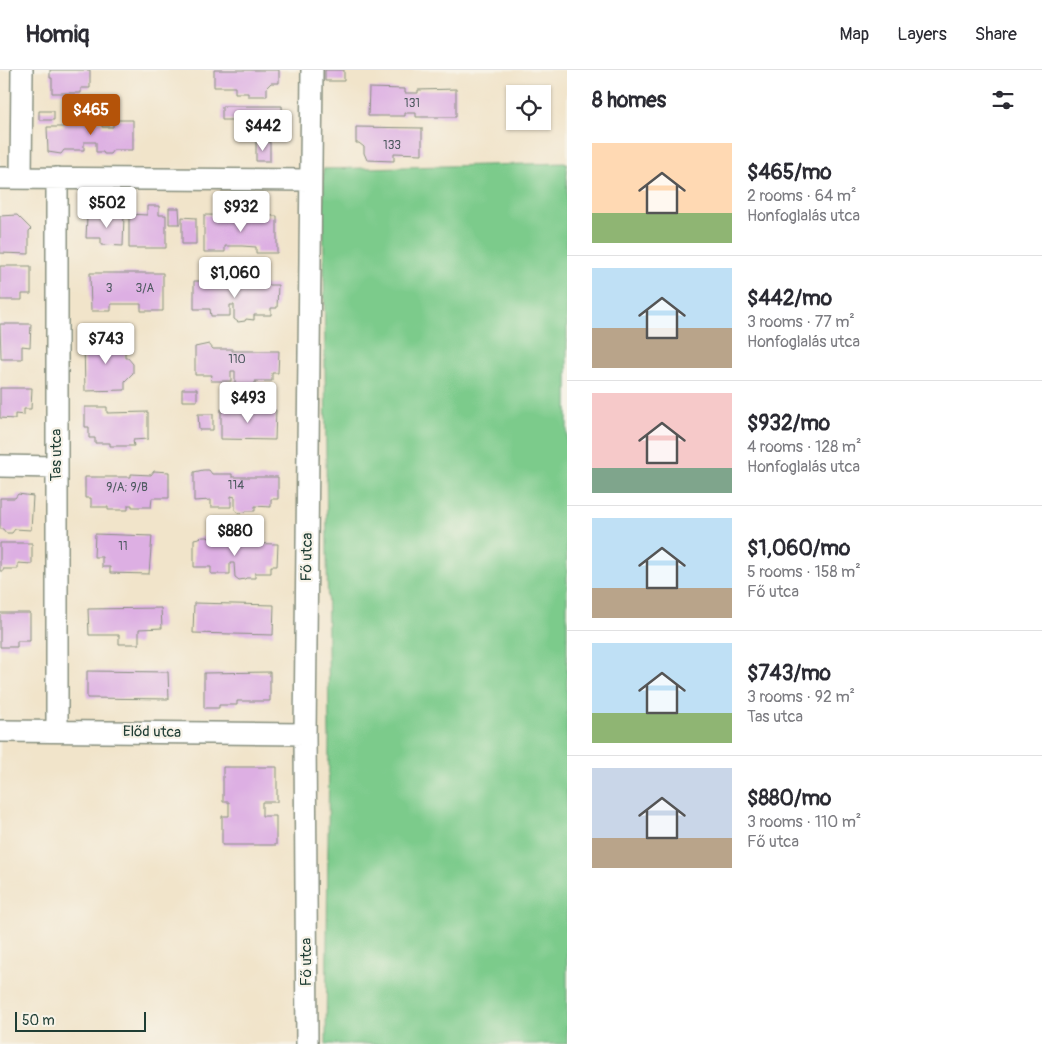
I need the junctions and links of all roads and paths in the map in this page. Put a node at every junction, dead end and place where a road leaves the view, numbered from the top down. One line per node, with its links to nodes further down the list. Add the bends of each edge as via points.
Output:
1 (22, 70): 4 (street)
2 (312, 70): 6 (street, Fő utca)
3 (0, 178): 4 (street)
4 (21, 178): 5 (street)
5 (57, 178): 6 (street); 8 (street, Tas utca)
6 (309, 180): 11 (street, Fő utca)
7 (0, 466): 8 (street)
8 (56, 467): 10 (street, Tas utca)
9 (0, 731): 10 (street, Előd utca)
10 (57, 731): 11 (street, Előd utca)
11 (304, 734): 12 (street, Fő utca)
12 (307, 1044)

